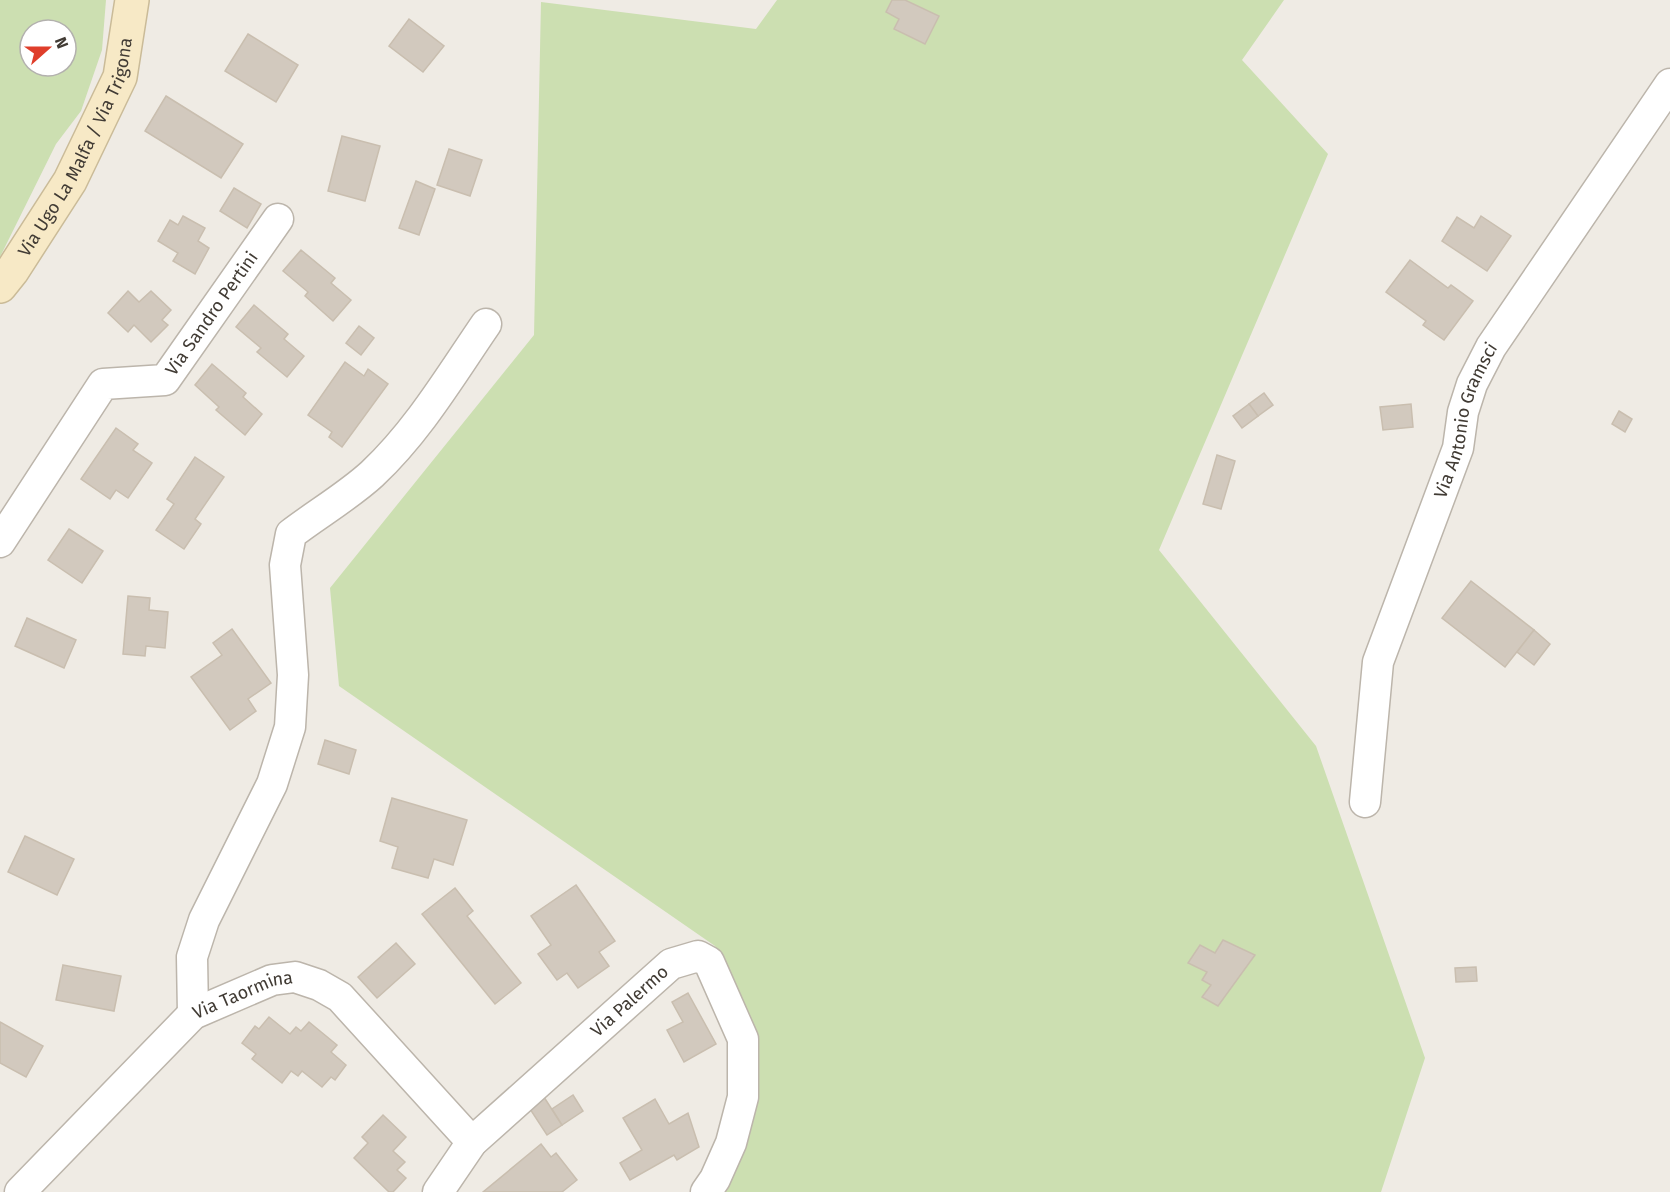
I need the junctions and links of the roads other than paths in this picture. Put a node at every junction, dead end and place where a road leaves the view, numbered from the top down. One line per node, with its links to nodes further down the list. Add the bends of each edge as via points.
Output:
1 (132, 0): 4 (street, Via Ugo La Malfa / Via Trigona, via 120,77 70,181)
2 (1670, 84): 7 (street, Via Antonio Gramsci, via 1491,347 1472,384 1458,448 1378,662)
3 (278, 219): 6 (street, Via Sandro Pertini, via 165,380 103,384)
4 (0, 286)
5 (486, 324): 8 (street, via 393,453 371,475 291,534 285,565 293,675 290,727 272,784 204,920 192,957)
6 (0, 542)
7 (1365, 802)
8 (193, 1014): 9 (street, Via Taormina, via 272,980 295,977 319,985 340,997); 10 (street, Via Taormina)
9 (472, 1142): 11 (street, Via Palermo); 12 (street, Via Palermo, via 671,964 698,956 709,962 744,1038 743,1097 731,1143)
10 (20, 1192)
11 (438, 1192)
12 (705, 1192)

